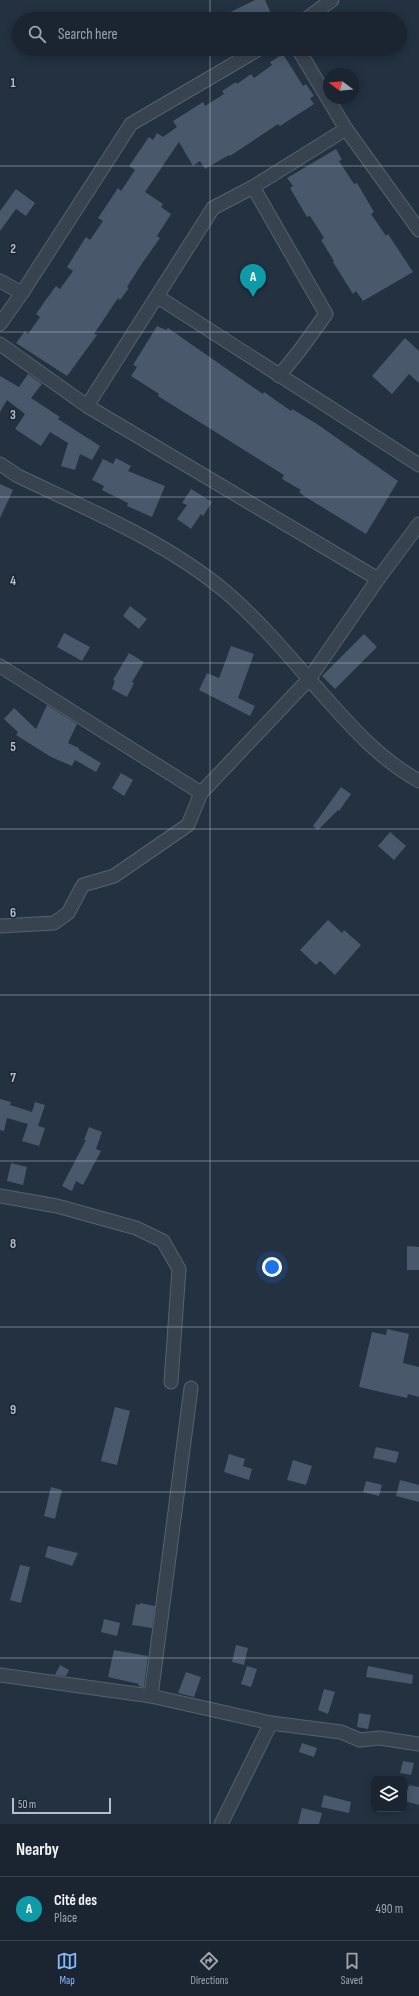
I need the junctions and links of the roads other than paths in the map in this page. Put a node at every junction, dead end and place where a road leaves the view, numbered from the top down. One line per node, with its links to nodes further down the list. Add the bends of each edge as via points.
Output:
1 (332, 0): 2 (street)
2 (316, 12)
3 (247, 56): 9 (street, via 131,124)
4 (302, 56): 5 (street)
5 (346, 130): 6 (street); 7 (street)
6 (253, 187): 10 (street, via 213,208); 13 (street, via 326,314)
7 (419, 230)
8 (0, 281): 9 (street)
9 (22, 293): 11 (street)
10 (158, 297): 13 (street); 14 (street)
11 (0, 324)
12 (0, 344): 14 (street)
13 (278, 376): 16 (street)
14 (87, 406): 18 (street)
15 (0, 464): 20 (street, via 18,476 180,557 226,592 260,624)
16 (419, 465)
17 (419, 524): 18 (street)
18 (378, 579): 20 (street)
19 (0, 666): 22 (street)
20 (310, 679): 21 (street, via 351,728 386,759); 22 (street)
21 (419, 781)
22 (201, 793): 23 (street, via 188,825 114,876 83,885 68,913 54,923)
23 (0, 926)
24 (0, 1196): 25 (street, via 57,1206 136,1228 163,1240 179,1269)
25 (171, 1382)
26 (191, 1388): 28 (street)
27 (0, 1675): 28 (street)
28 (151, 1696): 29 (street)
29 (271, 1723): 30 (street, via 341,1732 360,1740 379,1738); 31 (street)
30 (419, 1744)
31 (221, 1824)

